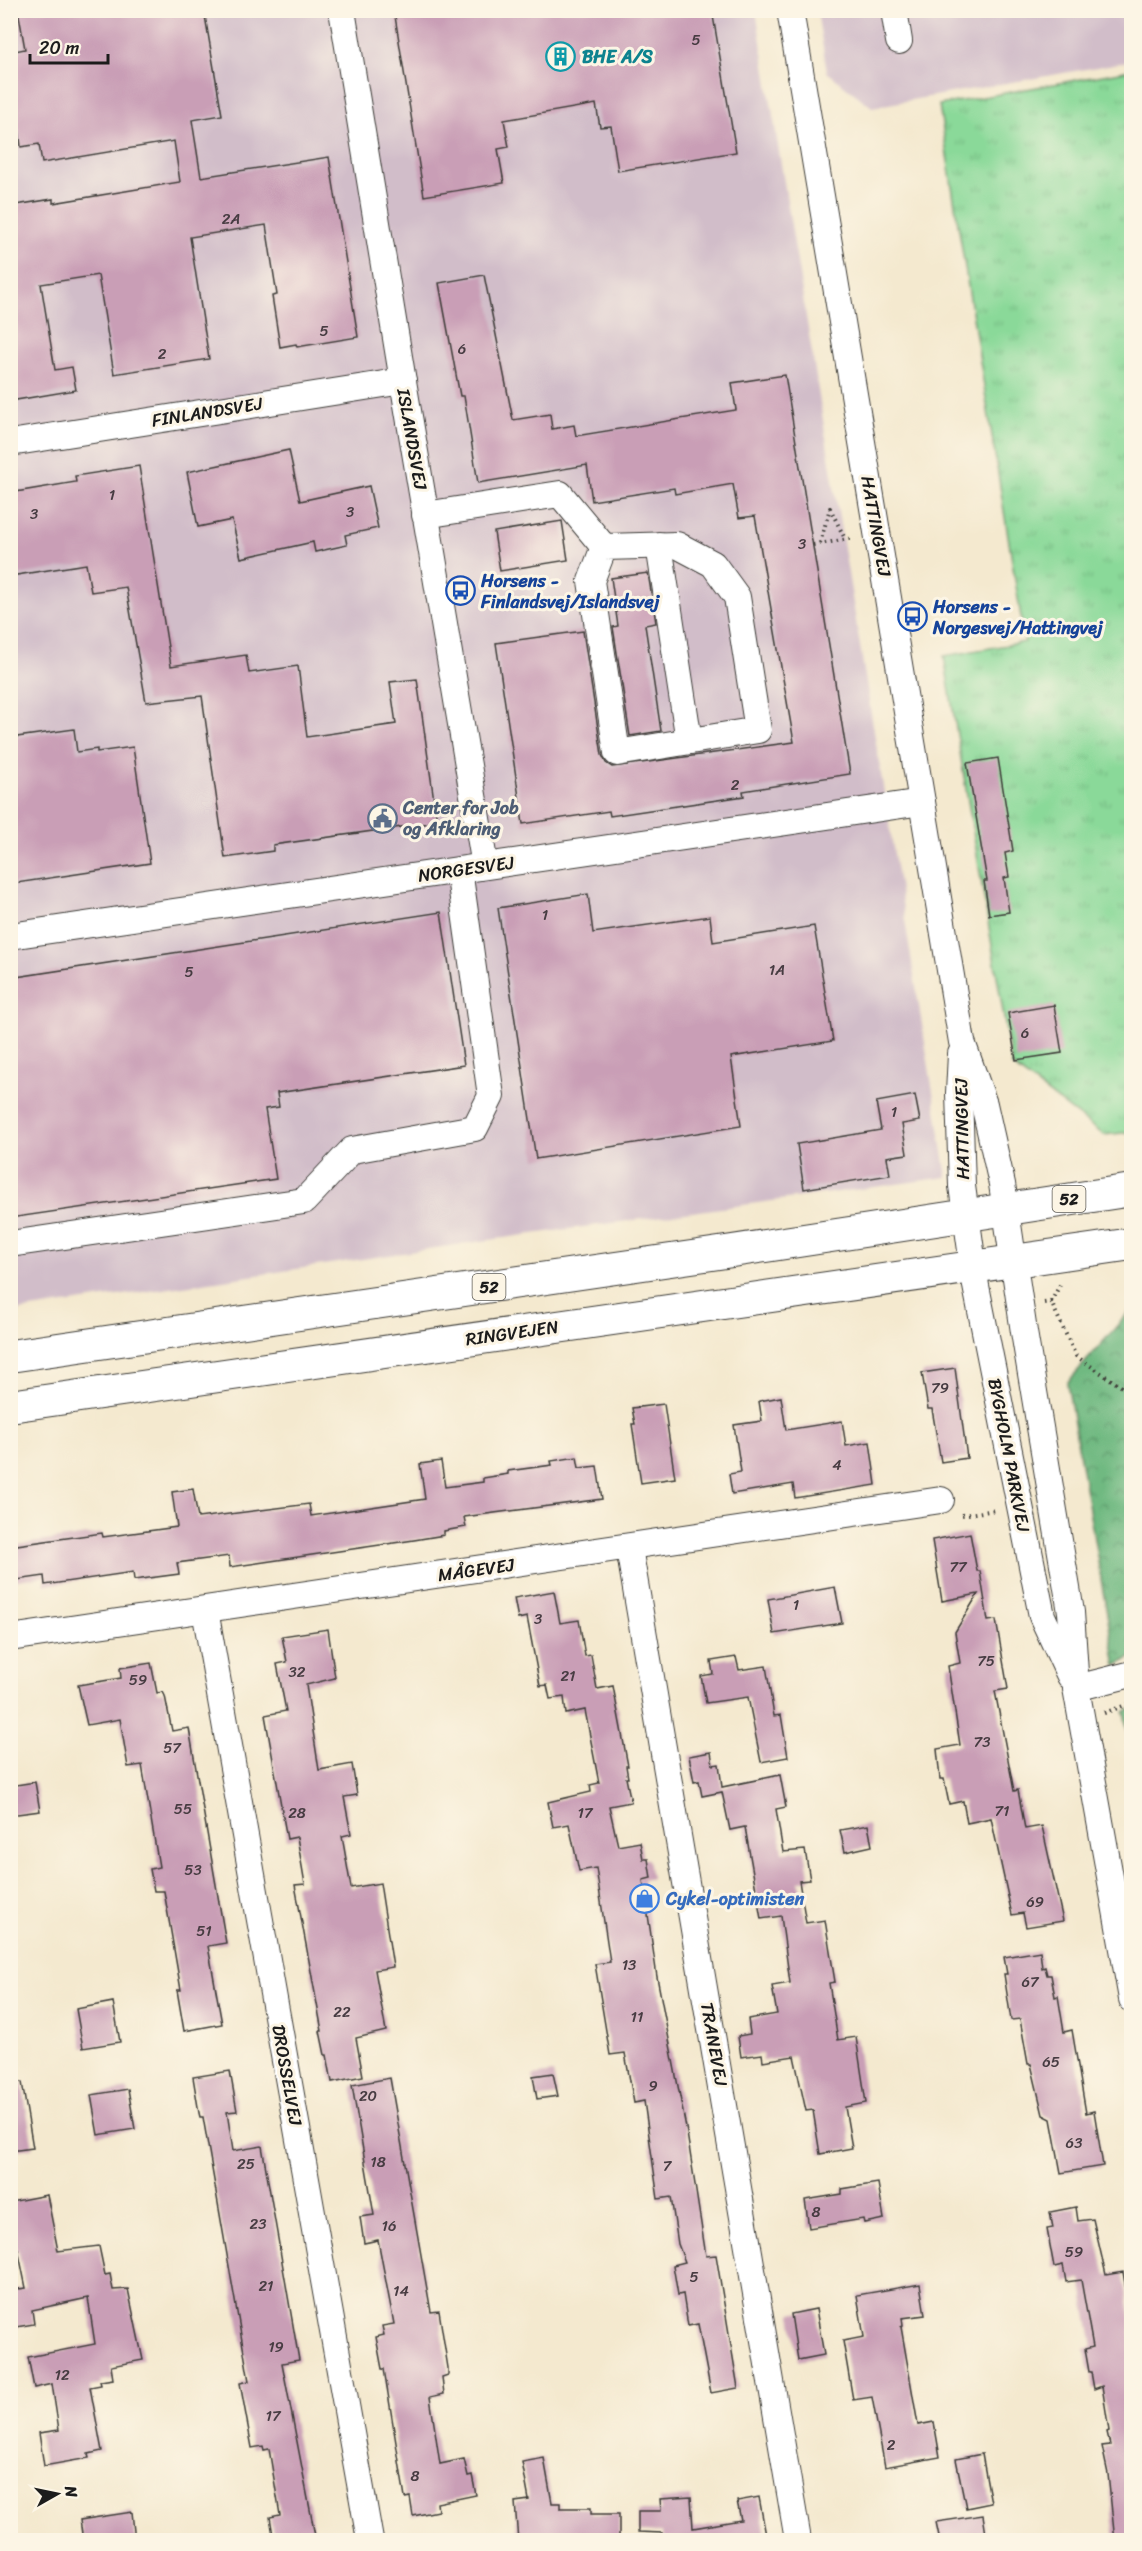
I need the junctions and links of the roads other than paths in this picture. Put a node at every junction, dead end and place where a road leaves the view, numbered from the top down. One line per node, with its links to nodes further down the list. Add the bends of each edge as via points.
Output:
1 (342, 10): 5 (street, ISLANDSVEJ)
2 (790, 10): 11 (street, HATTINGVEJ)
3 (894, 10): 4 (street)
4 (899, 41)
5 (403, 381): 6 (street, FINLANDSVEJ); 7 (street, ISLANDSVEJ)
6 (10, 443)
7 (426, 515): 9 (street, via 560,494); 12 (street, ISLANDSVEJ)
8 (659, 545): 9 (street); 10 (street); 10 (street, via 677,545 713,564 737,597 757,719 758,730)
9 (604, 547): 10 (street, via 591,581 617,753)
10 (689, 741)
11 (922, 802): 12 (street, NORGESVEJ); 15 (street, HATTINGVEJ)
12 (485, 866): 13 (street, NORGESVEJ)
13 (459, 870): 14 (street, NORGESVEJ); 19 (street, via 491,1096 475,1128 352,1150 304,1201)
14 (10, 936)
15 (962, 1042): 17 (street, HATTINGVEJ, via 984,1104); 18 (street, HATTINGVEJ, via 959,1093 962,1186)
16 (1131, 1190): 17 (main road, 52)
17 (1006, 1209): 18 (main road, 52); 21 (street, BYGHOLM PARKVEJ)
18 (967, 1215): 22 (street, BYGHOLM PARKVEJ); 23 (main road, 52)
19 (10, 1244)
20 (1131, 1244): 21 (main road, RINGVEJEN)
21 (1014, 1261): 22 (main road, RINGVEJEN); 30 (street, BYGHOLM PARKVEJ, via 1071,1612)
22 (974, 1268): 24 (main road, RINGVEJEN); 30 (street, BYGHOLM PARKVEJ, via 1042,1616)
23 (10, 1356)
24 (10, 1406)
25 (941, 1500): 26 (street, MÅGEVEJ)
26 (629, 1548): 27 (street, MÅGEVEJ); 33 (street, TRANEVEJ)
27 (205, 1610): 28 (street, MÅGEVEJ); 32 (street, DROSSELVEJ)
28 (10, 1638)
29 (1131, 1674): 30 (street)
30 (1076, 1688): 31 (street, BYGHOLM PARKVEJ)
31 (1131, 1999)
32 (370, 2541)
33 (798, 2541)

